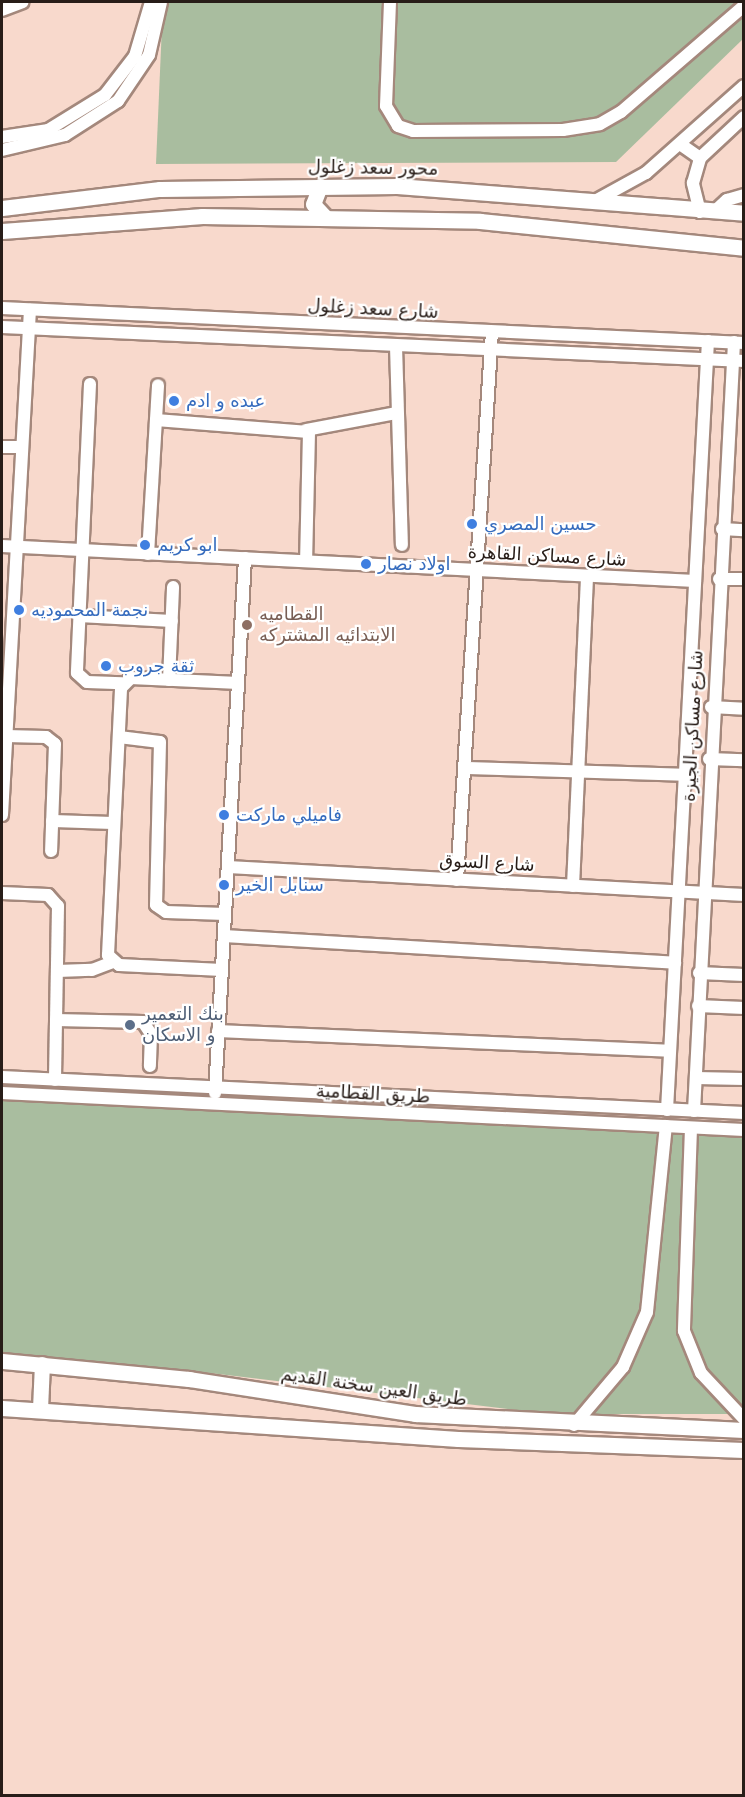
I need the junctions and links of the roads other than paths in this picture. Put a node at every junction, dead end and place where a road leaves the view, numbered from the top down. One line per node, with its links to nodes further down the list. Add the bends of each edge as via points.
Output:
1 (22, 2): 6 (street)
2 (151, 2): 9 (street, via 135,56 105,95 56,127)
3 (161, 2): 11 (street, via 149,55 118,101 65,135)
4 (390, 2): 5 (street, via 386,106 398,126 413,132 570,130 600,124 621,112)
5 (744, 6)
6 (2, 10)
7 (744, 86): 10 (street)
8 (744, 117): 12 (street)
9 (2, 137)
10 (680, 144): 12 (street); 15 (street, via 646,173)
11 (2, 150)
12 (700, 158): 17 (street, via 693,183)
13 (320, 186): 15 (main road, محور سعد زغلول, via 460,189); 16 (main road, محور سعد زغلول, via 160,189); 19 (main road, via 314,204)
14 (744, 195): 17 (street)
15 (595, 201): 17 (main road, محور سعد زغلول)
16 (2, 208)
17 (707, 212): 18 (main road, محور سعد زغلول)
18 (744, 213)
19 (326, 218): 20 (main road, via 202,216); 21 (main road, via 517,224)
20 (2, 231)
21 (744, 248)
22 (2, 308): 23 (street, شارع سعد زغلول)
23 (30, 310): 25 (street); 26 (street, شارع سعد زغلول)
24 (2, 327): 25 (street, شارع سعد زغلول)
25 (29, 329): 29 (street, شارع سعد زغلول); 39 (street)
26 (492, 332): 27 (street, شارع سعد زغلول); 30 (street)
27 (708, 341): 28 (street, شارع سعد زغلول); 31 (street, شارع مساكن الجيزة)
28 (739, 343): 32 (street, شارع مساكن الجيزة)
29 (396, 346): 30 (street, شارع سعد زغلول); 35 (street)
30 (491, 350): 31 (street, شارع سعد زغلول); 49 (street)
31 (707, 360): 32 (street, شارع سعد زغلول); 53 (street, شارع مساكن الجيزة)
32 (738, 361): 40 (street, شارع مساكن الجيزة)
33 (90, 384): 45 (street)
34 (158, 385): 36 (street)
35 (396, 413): 37 (street); 42 (street)
36 (156, 420): 37 (street); 46 (street)
37 (306, 430): 48 (street, via 313,440)
38 (2, 447): 39 (street)
39 (22, 447): 44 (street)
40 (722, 529): 41 (street); 51 (street, شارع مساكن الجيزة)
41 (744, 530)
42 (402, 545)
43 (2, 546): 44 (street, شارع مساكن القاهرة)
44 (16, 547): 45 (street, شارع مساكن القاهرة); 62 (street)
45 (81, 550): 46 (street, شارع مساكن القاهرة); 55 (street)
46 (148, 554): 47 (street, شارع مساكن القاهرة)
47 (245, 558): 48 (street, شارع مساكن القاهرة); 59 (street)
48 (306, 561): 49 (street, شارع مساكن القاهرة)
49 (478, 570): 50 (street, شارع مساكن القاهرة); 66 (street)
50 (587, 576): 53 (street, شارع مساكن القاهرة); 67 (street)
51 (719, 579): 52 (street); 60 (street, شارع مساكن الجيزة)
52 (744, 579)
53 (695, 581): 68 (street, شارع مساكن الجيزة)
54 (173, 587): 56 (street)
55 (79, 616): 56 (street); 58 (street, via 78,677)
56 (172, 621): 57 (street)
57 (169, 680): 58 (street, via 131,678); 59 (street)
58 (122, 683): 63 (street)
59 (238, 683): 73 (street)
60 (711, 707): 61 (street); 64 (street, شارع مساكن الجيزة)
61 (744, 709)
62 (6, 736): 69 (street); 70 (street, via 54,742)
63 (119, 737): 71 (street); 80 (street, via 160,742 156,905 166,912)
64 (709, 759): 65 (street); 78 (street, شارع مساكن الجيزة)
65 (744, 760)
66 (466, 768): 67 (street); 74 (street)
67 (578, 771): 68 (street); 75 (street)
68 (685, 775): 76 (street, شارع مساكن الجيزة)
69 (2, 815)
70 (52, 821): 71 (street); 72 (street)
71 (114, 823): 82 (street, via 108,951)
72 (51, 851)
73 (228, 867): 74 (street, شارع السوق); 80 (street)
74 (457, 880): 75 (street, شارع السوق)
75 (573, 886): 76 (street, شارع السوق)
76 (678, 891): 78 (street, شارع السوق); 83 (street, شارع مساكن الجيزة)
77 (2, 893): 85 (street, via 48,895 56,901)
78 (704, 893): 79 (street, شارع السوق); 86 (street, شارع مساكن الجيزة)
79 (744, 895)
80 (225, 915): 81 (street)
81 (224, 936): 83 (street); 84 (street)
82 (113, 962): 84 (street); 85 (street, via 92,970)
83 (675, 963): 92 (street, شارع مساكن الجيزة)
84 (222, 970): 91 (street)
85 (57, 971): 90 (street)
86 (699, 973): 87 (street); 88 (street, شارع مساكن الجيزة)
87 (744, 975)
88 (698, 1006): 89 (street); 95 (street, شارع مساكن الجيزة)
89 (744, 1008)
90 (56, 1020): 93 (street, via 147,1025); 97 (street)
91 (218, 1031): 92 (street); 98 (street)
92 (669, 1051): 101 (street, شارع مساكن الجيزة)
93 (150, 1066)
94 (2, 1077): 97 (street, طريق القطامية)
95 (696, 1077): 96 (street); 102 (street, شارع مساكن الجيزة)
96 (744, 1079)
97 (55, 1080): 98 (street, طريق القطامية)
98 (215, 1088): 100 (street); 101 (street, طريق القطامية)
99 (2, 1093): 100 (street, طريق القطامية)
100 (214, 1104): 104 (street, طريق القطامية)
101 (667, 1110): 102 (street, طريق القطامية)
102 (694, 1111): 103 (street, طريق القطامية)
103 (744, 1113)
104 (666, 1126): 105 (street, طريق القطامية); 112 (street, via 647,1312 619,1374)
105 (691, 1128): 106 (street, طريق القطامية); 111 (street, via 684,1331 701,1373)
106 (744, 1130)
107 (2, 1361): 108 (main road, طريق العين سخنة القديم)
108 (42, 1364): 110 (main road); 112 (main road, طريق العين سخنة القديم, via 189,1379 415,1414)
109 (2, 1408): 110 (main road)
110 (40, 1409): 114 (main road, via 458,1439)
111 (744, 1419)
112 (574, 1425): 113 (main road, طريق العين سخنة القديم)
113 (744, 1430)
114 (744, 1450)

